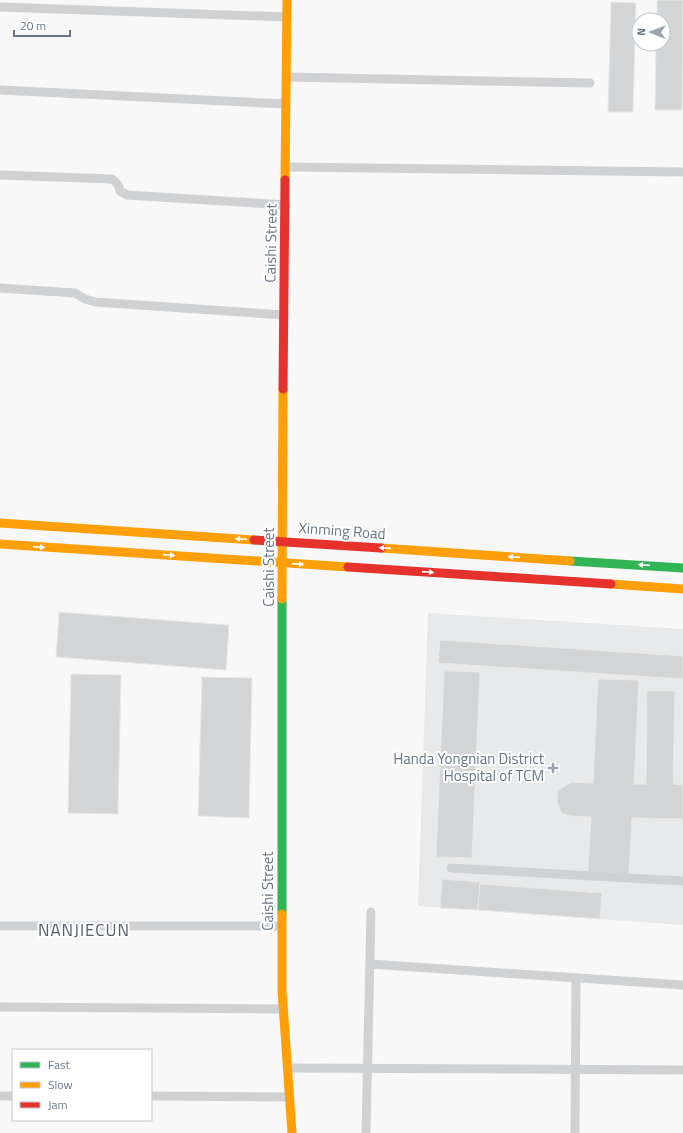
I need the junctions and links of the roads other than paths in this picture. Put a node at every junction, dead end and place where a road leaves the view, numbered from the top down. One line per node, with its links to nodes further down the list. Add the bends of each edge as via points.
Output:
1 (287, 0): 3 (main road, Caishi Street)
2 (0, 7): 3 (lane)
3 (287, 17): 4 (main road, Caishi Street)
4 (287, 77): 5 (lane); 7 (main road, Caishi Street)
5 (590, 83)
6 (0, 90): 7 (lane)
7 (286, 104): 8 (main road, Caishi Street)
8 (286, 166): 9 (lane); 11 (main road, Caishi Street)
9 (683, 172)
10 (0, 175): 11 (lane, via 112,180 119,186 120,191 127,195)
11 (286, 205): 13 (main road, Caishi Street)
12 (0, 288): 13 (lane, via 75,293 95,302)
13 (285, 315): 15 (main road, Caishi Street)
14 (0, 523): 15 (main road, Xinming Road, one-way to 14)
15 (282, 541): 17 (main road, Caishi Street); 18 (main road, Xinming Road, one-way to 15)
16 (0, 544): 17 (main road, one-way to 17)
17 (282, 563): 19 (main road, one-way to 19); 24 (main road, Caishi Street)
18 (683, 568)
19 (683, 589)
20 (451, 868): 21 (lane)
21 (683, 881)
22 (371, 912): 25 (lane)
23 (0, 926): 24 (lane)
24 (282, 926): 29 (main road, Caishi Street)
25 (370, 964): 26 (lane); 31 (lane)
26 (576, 978): 27 (lane); 32 (lane)
27 (683, 984)
28 (0, 1007): 29 (lane)
29 (283, 1009): 30 (main road, Caishi Street)
30 (288, 1068): 31 (lane); 37 (main road, Caishi Street)
31 (368, 1069): 32 (lane); 39 (lane)
32 (576, 1070): 33 (lane); 40 (lane)
33 (683, 1070)
34 (0, 1096): 35 (lane)
35 (12, 1096)
36 (152, 1096): 37 (lane)
37 (290, 1097): 38 (main road, Caishi Street)
38 (292, 1133)
39 (366, 1133)
40 (575, 1133)

